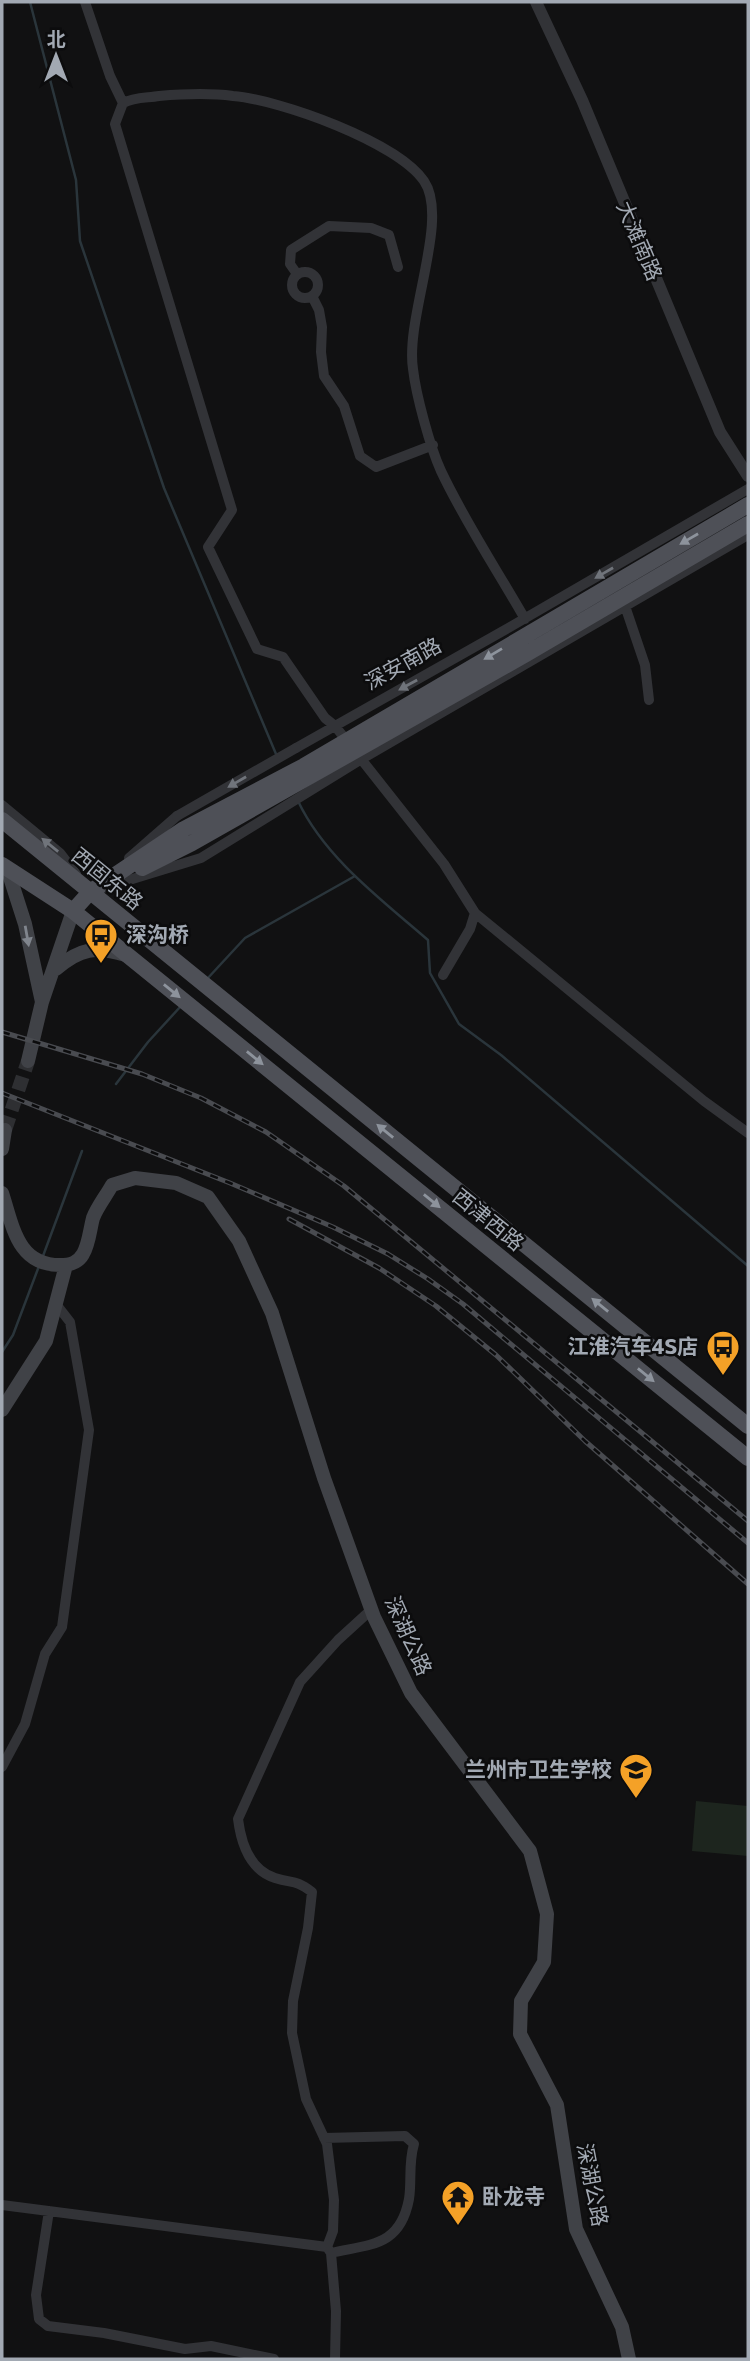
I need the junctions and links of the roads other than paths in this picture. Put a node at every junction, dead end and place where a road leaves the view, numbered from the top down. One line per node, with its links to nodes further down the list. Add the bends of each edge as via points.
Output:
1 (85, 2): 3 (street)
2 (536, 2): 8 (street, 大滩南路, via 582,100 720,432)
3 (123, 103): 7 (street, via 172,95 234,96 288,107 370,140 424,181 433,202 434,223 411,346); 16 (street, via 115,124 232,510 208,547 257,649 282,657)
4 (398, 267): 5 (street, via 389,235 371,228 329,226 291,250 290,264)
5 (297, 274): 6 (street, via 291,282 293,292 302,298); 6 (street, via 307,271 316,277 318,287)
6 (312, 296): 7 (street, via 322,327 324,376 344,406 360,456 376,467)
7 (433, 445): 14 (street, via 440,469)
8 (748, 476)
9 (748, 489): 14 (street, 深安南路, one-way to 14)
10 (748, 505): 17 (main road, 深安南路, one-way to 17)
11 (748, 524): 13 (main road, 深安南路)
12 (748, 535): 13 (street, 深安南路)
13 (624, 602): 15 (street, via 645,665); 17 (main road, 深安南路)
14 (525, 619): 16 (street, 深安南路, one-way to 16)
15 (649, 700)
16 (335, 726): 17 (street); 21 (street, 深安南路, one-way to 21, bridge, via 296,748)
17 (354, 751): 18 (main road, 深安南路); 25 (street, via 444,864)
18 (310, 777): 21 (main road, 深安南路); 23 (street, 深安南路, via 201,858)
19 (2, 805): 23 (street, one-way to 19, via 60,853)
20 (2, 820): 23 (main road, 西固东路)
21 (185, 830): 23 (main road, 深安南路); 23 (street, 深安南路)
22 (5, 868): 24 (main road); 30 (main road, one-way to 30, via 25,924)
23 (90, 892): 24 (main road); 29 (main road, 西固东路)
24 (73, 911): 26 (main road); 27 (main road)
25 (475, 913): 28 (street, via 471,929); 33 (street)
26 (126, 955): 27 (main road, via 88,950 69,957); 40 (main road, 西津西路, one-way to 40)
27 (55, 970): 30 (main road)
28 (443, 975)
29 (219, 996): 39 (main road, 西津西路, one-way to 29)
30 (42, 1002): 31 (main road)
31 (28, 1061)
32 (5, 1130): 34 (main road)
33 (748, 1133)
34 (2, 1149)
35 (2, 1193): 36 (main road, via 27,1254 49,1265)
36 (66, 1265): 37 (main road); 41 (main road, 深湖公路, via 84,1252 94,1215 112,1185 135,1178 176,1183 208,1197 239,1241 272,1313 324,1478)
37 (56, 1304): 38 (main road, via 46,1341); 42 (street, via 70,1322 89,1430 62,1627 45,1654 25,1724)
38 (2, 1410)
39 (748, 1426)
40 (748, 1458)
41 (372, 1609): 43 (street, via 300,1682 238,1819 240,1839 261,1872 298,1882 312,1892 293,2001 292,2033 306,2099); 49 (main road, 深湖公路, via 411,1693 530,1851 547,1914 544,1962 521,2001 520,2034 557,2105 576,2228 622,2327)
42 (2, 1767)
43 (324, 2138): 46 (street, via 334,2200); 46 (street, via 405,2136 414,2144 409,2199 399,2228 385,2241)
44 (2, 2205): 45 (street)
45 (49, 2211): 46 (street); 47 (street, via 36,2295 39,2319 48,2326 185,2350 211,2346)
46 (329, 2250): 48 (street, via 336,2311)
47 (274, 2359)
48 (335, 2359)
49 (629, 2359)

